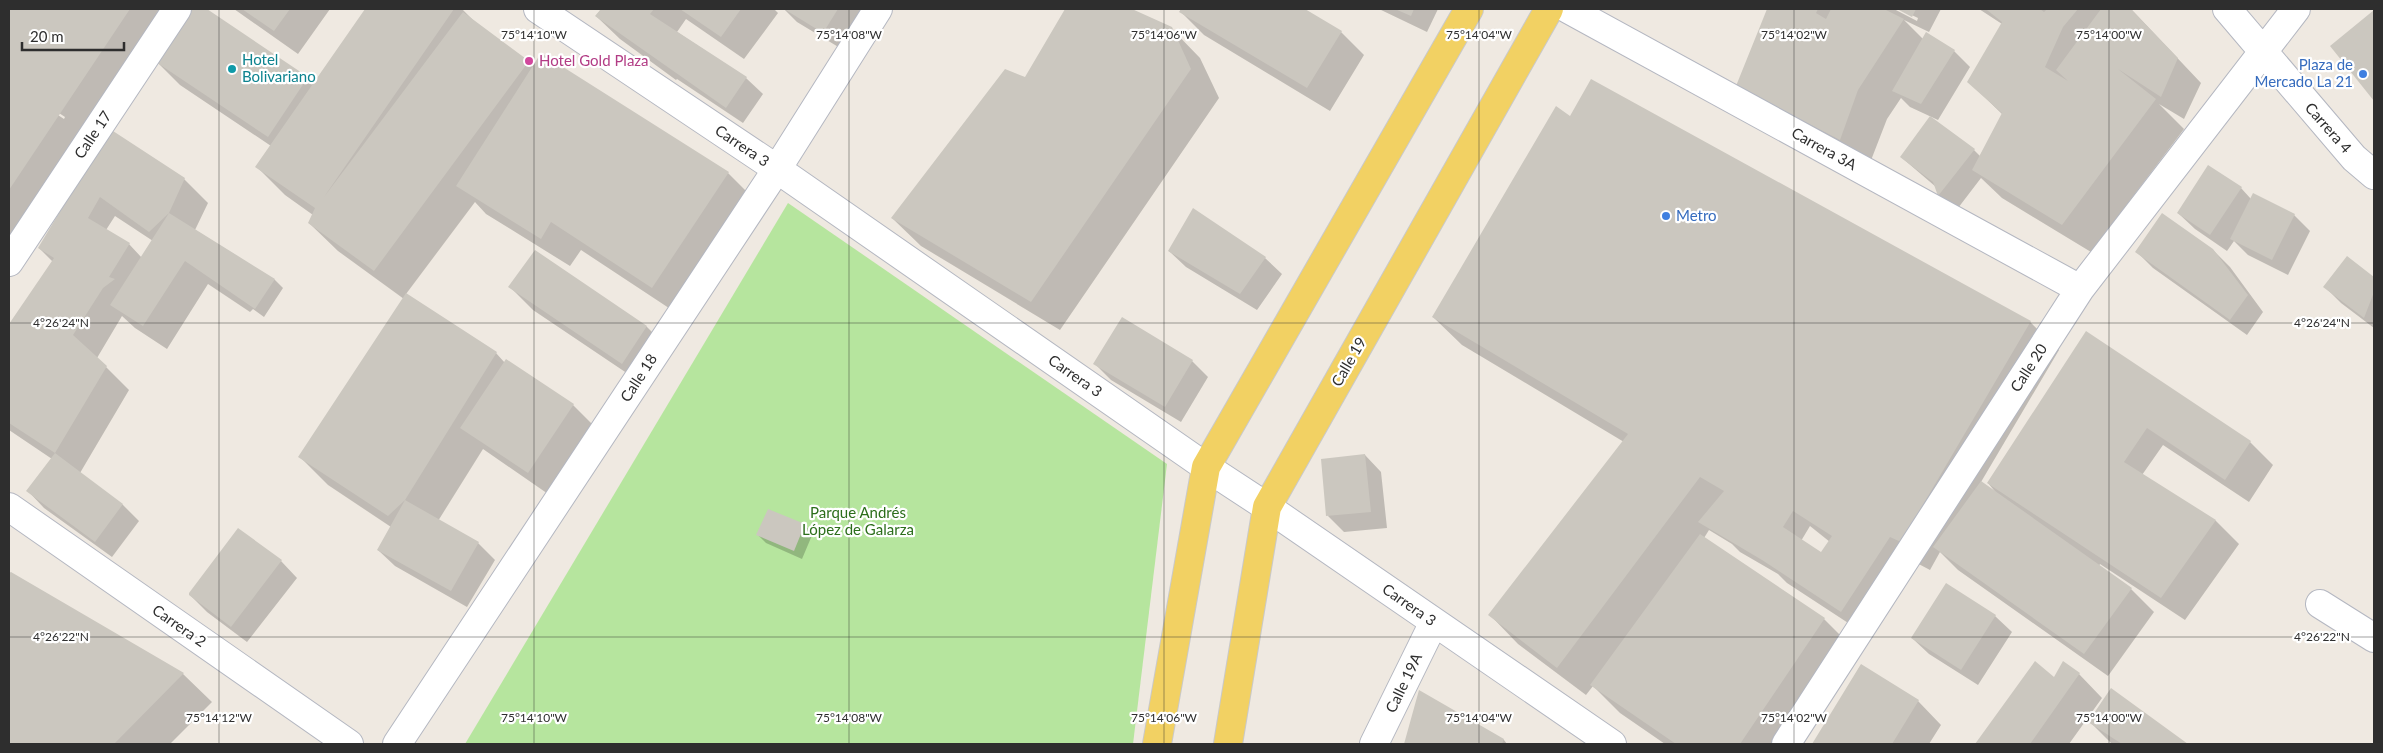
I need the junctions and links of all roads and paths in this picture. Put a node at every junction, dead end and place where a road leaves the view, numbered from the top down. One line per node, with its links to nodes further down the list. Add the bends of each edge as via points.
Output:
1 (177, 9): 12 (street, Calle 17)
2 (538, 9): 10 (street, Carrera 3)
3 (878, 9): 10 (street, Calle 18)
4 (1469, 9): 14 (main road)
5 (1549, 9): 16 (main road, Calle 19)
6 (1568, 9): 13 (street, Carrera 3A)
7 (2227, 9): 9 (street, Carrera 4)
8 (2296, 9): 9 (street, Calle 20)
9 (2263, 52): 11 (street, Carrera 4, via 2354,158); 13 (street, Calle 20)
10 (777, 169): 14 (street, Carrera 3); 21 (street, Calle 18)
11 (2374, 175)
12 (9, 262)
13 (2080, 289): 26 (street, Calle 20)
14 (1206, 467): 16 (street, Carrera 3); 22 (main road)
15 (9, 507): 20 (street, Carrera 2)
16 (1267, 507): 18 (street, Carrera 3); 23 (main road, Calle 19)
17 (2320, 604): 19 (street)
18 (1434, 622): 24 (street, Calle 19A); 25 (street, Carrera 3)
19 (2374, 638)
20 (349, 744)
21 (396, 744)
22 (1157, 744)
23 (1228, 744)
24 (1374, 744)
25 (1612, 744)
26 (1786, 744)

